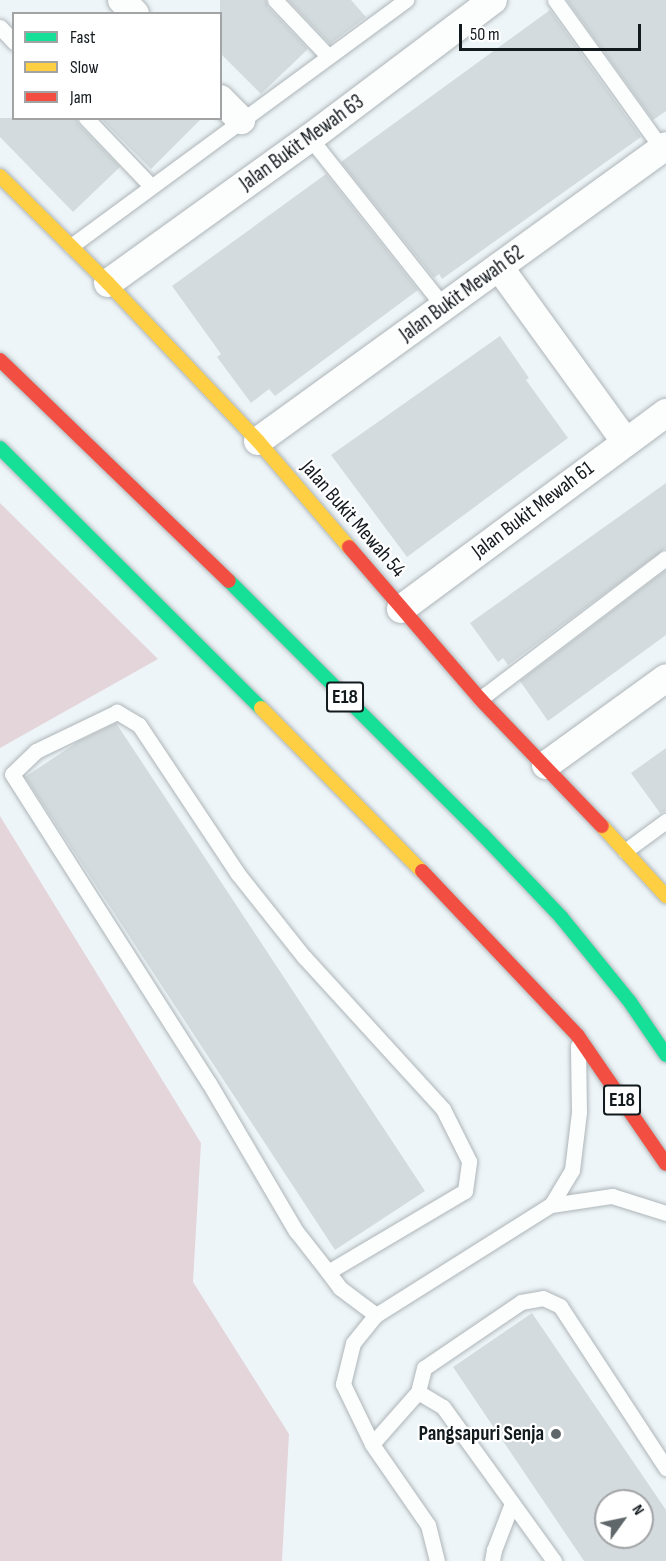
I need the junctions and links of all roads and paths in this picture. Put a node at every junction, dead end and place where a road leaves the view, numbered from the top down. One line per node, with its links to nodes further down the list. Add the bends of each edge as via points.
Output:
1 (122, 0): 6 (street)
2 (275, 0): 9 (lane)
3 (406, 0): 9 (lane)
4 (494, 0): 13 (street, Jalan Bukit Mewah 63)
5 (555, 0): 14 (lane)
6 (133, 12)
7 (0, 27): 8 (lane)
8 (12, 40)
9 (328, 56): 12 (lane)
10 (222, 101): 12 (street)
11 (88, 120): 16 (lane)
12 (241, 120): 16 (lane)
13 (310, 138): 19 (street, Jalan Bukit Mewah 63); 20 (lane)
14 (664, 147): 18 (street, Jalan Bukit Mewah 62)
15 (0, 176): 17 (main road, Jalan Bukit Mewah 54)
16 (151, 186): 17 (lane)
17 (71, 246): 19 (main road, Jalan Bukit Mewah 54)
18 (499, 267): 20 (street, Jalan Bukit Mewah 62); 24 (street)
19 (108, 284): 23 (main road, Jalan Bukit Mewah 54)
20 (444, 307): 23 (street, Jalan Bukit Mewah 62)
21 (0, 360): 35 (main road, E18, via 156,508 483,835 561,917 630,1002)
22 (666, 413): 24 (street, Jalan Bukit Mewah 61)
23 (258, 441): 27 (main road, Jalan Bukit Mewah 54)
24 (625, 441): 27 (street, Jalan Bukit Mewah 61)
25 (0, 448): 34 (main road, E18, via 365,811)
26 (666, 558): 29 (lane)
27 (401, 609): 29 (main road, Jalan Bukit Mewah 54)
28 (666, 678): 30 (street)
29 (480, 699): 30 (main road, Jalan Bukit Mewah 54)
30 (546, 765): 32 (main road, Jalan Bukit Mewah 54)
31 (666, 821): 32 (lane)
32 (625, 850): 33 (main road, Jalan Bukit Mewah 54)
33 (666, 896)
34 (578, 1036): 36 (main road, E18); 37 (lane, via 579,1112 572,1170)
35 (666, 1056)
36 (666, 1164)
37 (551, 1205): 38 (lane, via 612,1196); 40 (lane)
38 (666, 1213)
39 (328, 1272): 39 (lane, via 296,1231 209,1083 12,774 36,751 117,712 139,724 238,874 304,957 443,1109 469,1161 465,1191); 40 (lane, via 340,1288)
40 (376, 1315): 42 (lane, via 353,1343 344,1384)
41 (418, 1392): 42 (lane); 43 (lane, via 424,1368 521,1302 543,1298 560,1306); 44 (lane, via 443,1407)
42 (372, 1444): 45 (lane, via 428,1525)
43 (666, 1468)
44 (512, 1503): 46 (lane); 47 (lane)
45 (437, 1561)
46 (492, 1561)
47 (554, 1561)

